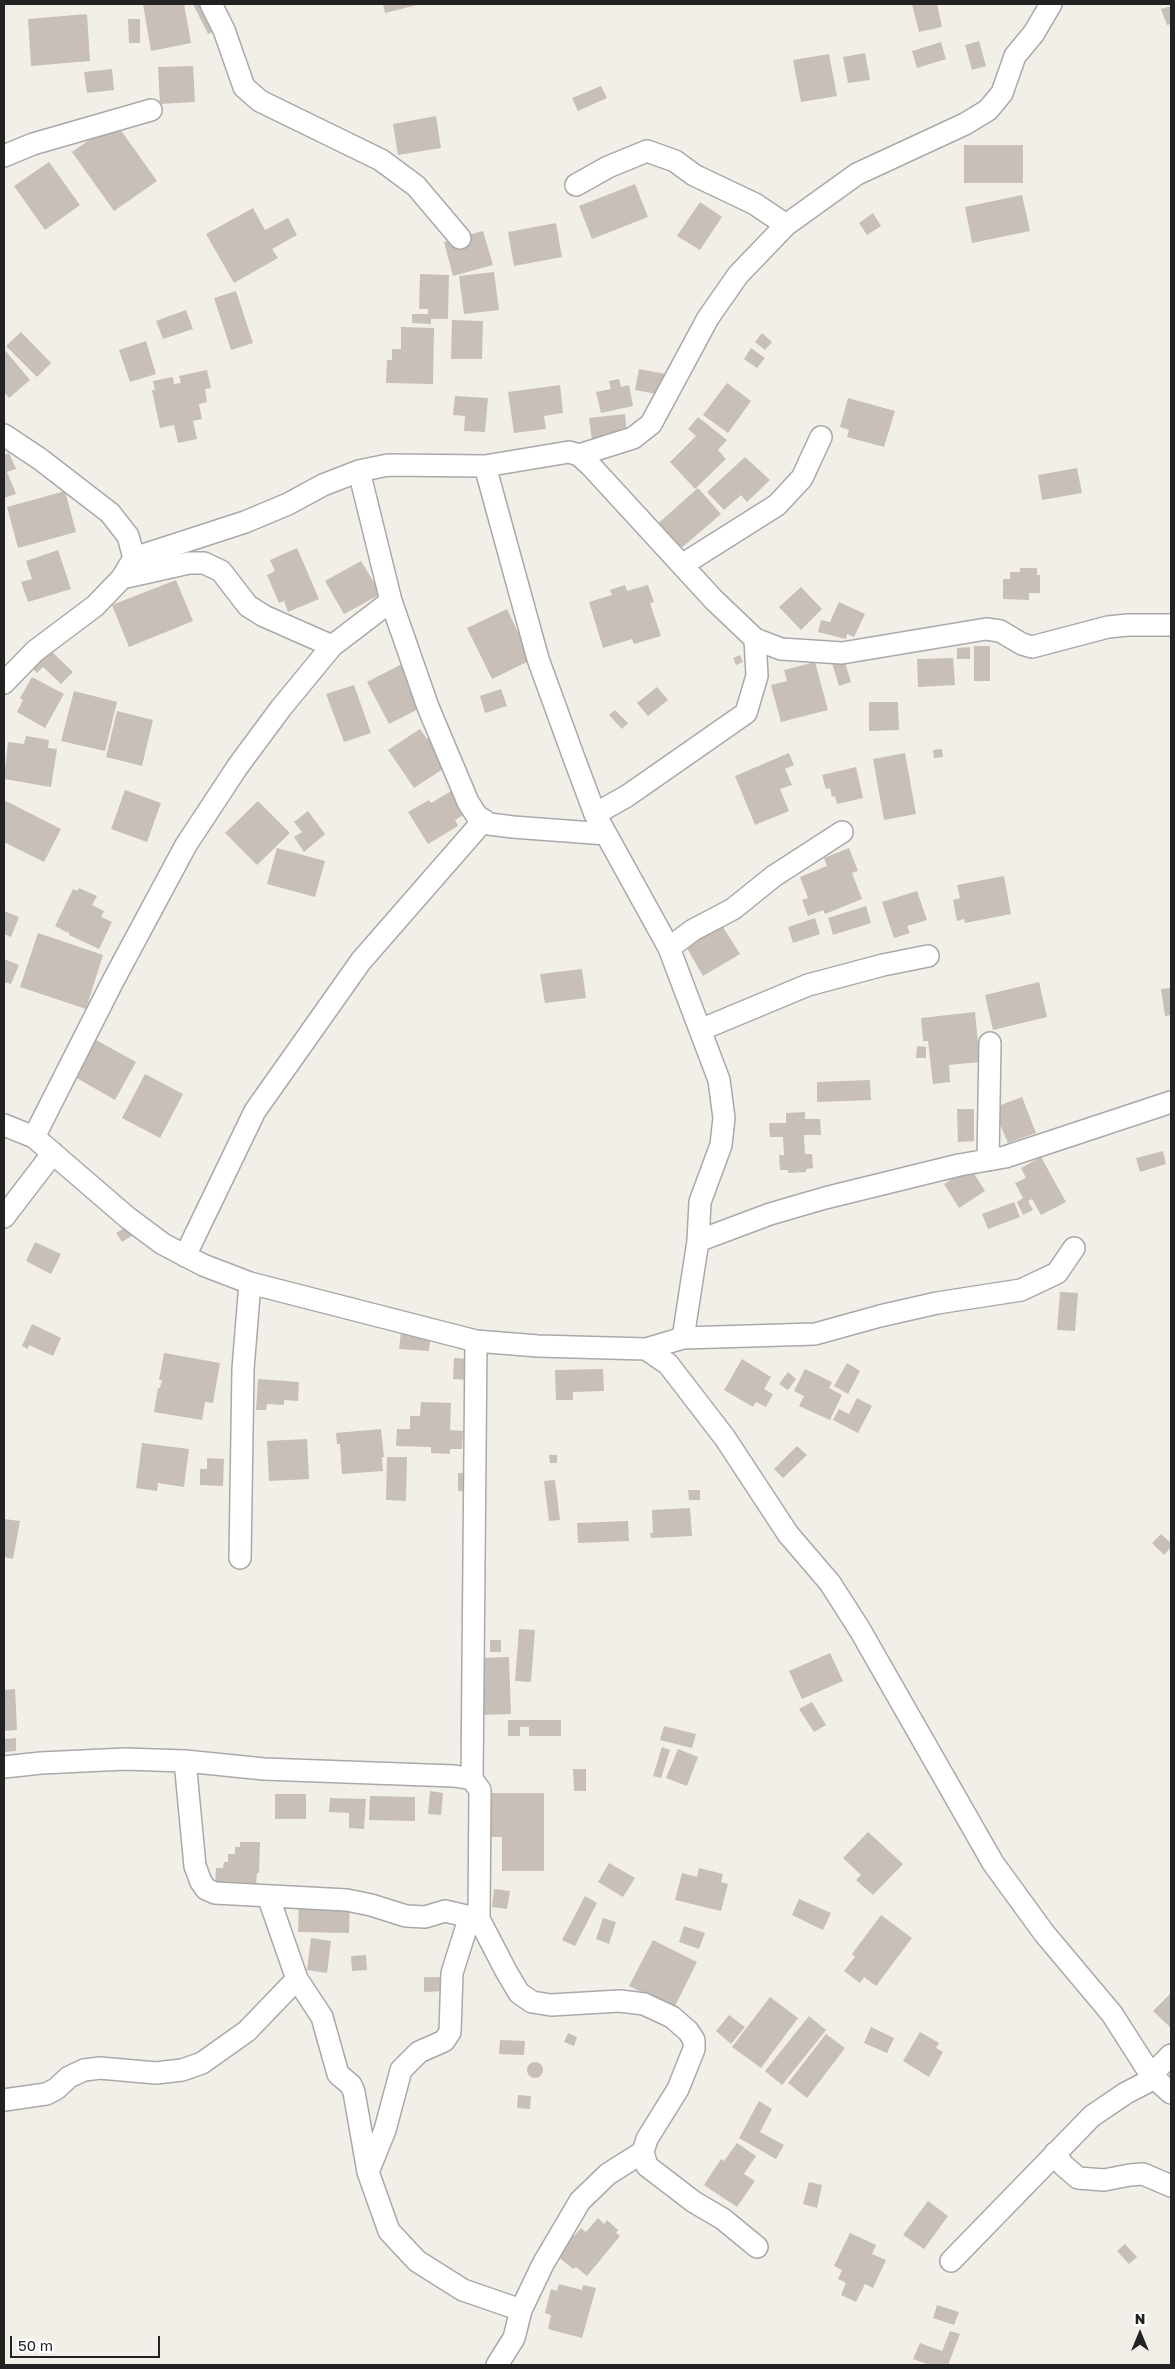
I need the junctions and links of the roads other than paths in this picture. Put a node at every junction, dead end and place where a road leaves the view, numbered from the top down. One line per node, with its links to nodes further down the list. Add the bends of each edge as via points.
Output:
1 (211, 4): 7 (street, via 244,87 260,101 381,160 416,186)
2 (1051, 4): 6 (street, via 1034,33 1015,56 1002,93 988,110 857,174)
3 (151, 110): 4 (street, via 33,144)
4 (4, 156)
5 (576, 185): 6 (street, via 647,151 675,161 694,175 755,204)
6 (786, 225): 10 (street, via 738,275 708,318 651,424 633,438)
7 (460, 238)
8 (4, 435): 13 (street, via 110,513 128,536)
9 (821, 437): 14 (street, via 802,478 778,505)
10 (579, 455): 11 (street, via 569,452); 14 (street)
11 (485, 466): 12 (street, via 388,465); 21 (street, via 538,659)
12 (359, 471): 13 (street, via 245,522); 16 (street)
13 (134, 558): 15 (street)
14 (682, 565): 18 (street)
15 (122, 578): 19 (street, via 189,563 204,563 221,571 248,606); 20 (street, via 95,606 36,651)
16 (391, 601): 19 (street); 22 (street, via 428,707 468,802 477,816)
17 (1171, 625): 18 (street, via 1108,627 1032,647 1000,631 986,629 842,653 782,649)
18 (755, 639): 21 (street, via 757,676 746,713 627,796)
19 (332, 646): 31 (street, via 238,766 186,845)
20 (4, 683)
21 (595, 814): 24 (street)
22 (484, 820): 24 (street, via 489,824 513,827); 37 (street, via 362,961 255,1111)
23 (842, 832): 25 (street, via 774,876 733,909 693,930)
24 (606, 834): 25 (street)
25 (669, 948): 27 (street)
26 (928, 956): 27 (street, via 808,985)
27 (700, 1030): 35 (street, via 719,1080 724,1118 721,1145 700,1202)
28 (990, 1043): 33 (street)
29 (1171, 1102): 33 (street)
30 (4, 1125): 31 (street)
31 (34, 1137): 32 (street)
32 (53, 1153): 34 (street); 37 (street, via 128,1218)
33 (988, 1160): 35 (street, via 825,1198)
34 (4, 1217)
35 (698, 1241): 39 (street)
36 (1074, 1248): 39 (street, via 1057,1273 1021,1290 936,1303 815,1334)
37 (185, 1256): 38 (street)
38 (250, 1283): 40 (street); 42 (street, via 243,1369)
39 (683, 1338): 41 (street)
40 (476, 1341): 41 (street); 45 (street)
41 (646, 1349): 50 (street, via 668,1364 725,1438 788,1534 830,1583 993,1863 1044,1933 1112,2014)
42 (240, 1558)
43 (185, 1761): 44 (street, via 126,1759); 45 (street, via 264,1769); 46 (street, via 195,1866 201,1882 215,1893)
44 (4, 1767)
45 (472, 1779): 47 (street, via 480,1790)
46 (268, 1896): 47 (street, via 346,1900 406,1916 425,1917 445,1911); 48 (street)
47 (474, 1918): 53 (street, via 519,1993 532,2002 551,2005 620,2001 644,2004 672,2017 688,2031 694,2040 690,2064 647,2139); 55 (street, via 452,1973 450,2032 444,2041 419,2052 401,2070 385,2130)
48 (297, 1979): 52 (street, via 247,2030 202,2064 156,2073 100,2068 84,2070 46,2094); 55 (street, via 322,2017 338,2074 351,2085)
49 (1171, 2056): 50 (street)
50 (1153, 2077): 51 (street); 54 (street, via 1092,2116)
51 (1171, 2093)
52 (4, 2100)
53 (643, 2152): 57 (street, via 647,2166 667,2183 723,2219); 59 (street, via 608,2174 580,2201)
54 (1055, 2154): 56 (street, via 1078,2178 1104,2180 1143,2174); 58 (street)
55 (368, 2172): 59 (street, via 389,2231 417,2261 463,2290)
56 (1171, 2186)
57 (757, 2247)
58 (951, 2261)
59 (520, 2310): 60 (street, via 514,2338)
60 (497, 2365)

